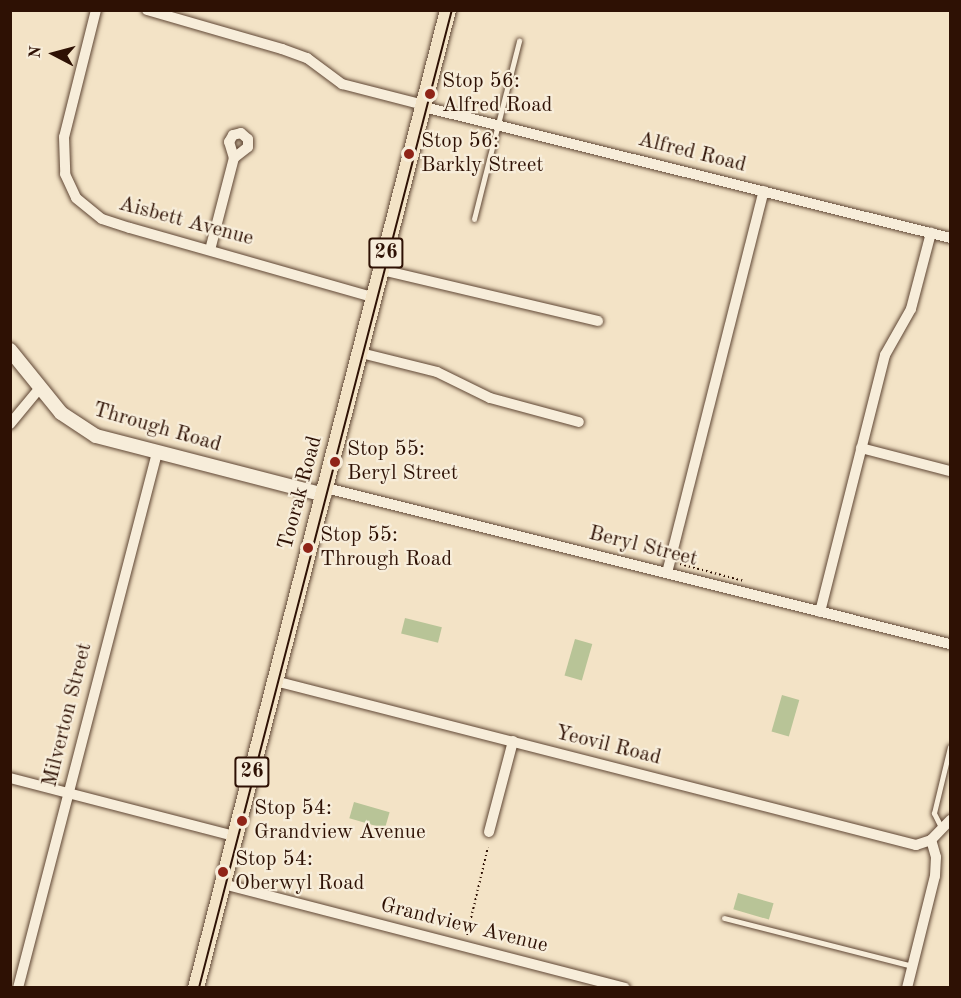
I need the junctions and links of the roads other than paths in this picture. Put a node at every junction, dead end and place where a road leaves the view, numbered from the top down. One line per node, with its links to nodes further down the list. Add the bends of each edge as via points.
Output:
1 (96, 10): 12 (street, Aisbett Avenue, via 64,137 65,174 76,198 102,219)
2 (147, 10): 5 (street, Alfred Road, via 282,49 307,58 342,84)
3 (448, 10): 5 (highway, Toorak Road / 26)
4 (519, 40): 6 (lane)
5 (424, 106): 6 (street, Alfred Road); 13 (highway, Toorak Road / 26)
6 (498, 125): 8 (street, Alfred Road); 9 (lane)
7 (234, 158): 12 (street)
8 (764, 191): 10 (street, Alfred Road); 25 (street)
9 (474, 219)
10 (931, 233): 11 (street, Alfred Road); 21 (street, via 911,309 885,355)
11 (951, 238)
12 (210, 250): 14 (street, Aisbett Avenue)
13 (382, 270): 14 (highway, Toorak Road / 26); 15 (street)
14 (375, 297): 17 (highway, Toorak Road / 26)
15 (598, 321)
16 (10, 350): 18 (street, Through Road)
17 (361, 353): 19 (street, via 437,372 490,398); 24 (highway, Toorak Road / 26)
18 (39, 389): 20 (street); 22 (street, Through Road, via 76,426 96,436)
19 (579, 422)
20 (10, 424)
21 (861, 448): 23 (street); 26 (street)
22 (158, 453): 24 (street, Through Road); 32 (street, Milverton Street, via 98,671)
23 (951, 471)
24 (325, 491): 25 (street, Beryl Street); 28 (highway, Toorak Road / 26)
25 (667, 573): 26 (street, Beryl Street)
26 (820, 612): 27 (street, Beryl Street)
27 (951, 644)
28 (275, 681): 29 (street, Yeovil Road); 36 (highway, Toorak Road / 26)
29 (513, 741): 35 (street); 37 (street, Yeovil Road, via 912,844)
30 (951, 747): 34 (lane, via 934,816)
31 (10, 778): 32 (street)
32 (69, 794): 36 (street); 41 (street, Milverton Street)
33 (951, 820): 34 (street)
34 (942, 830): 37 (street)
35 (489, 832)
36 (235, 836): 38 (highway, Toorak Road / 26)
37 (930, 840): 40 (street, via 936,857 935,876)
38 (223, 884): 42 (highway, Toorak Road / 26); 43 (street, Grandview Avenue)
39 (724, 918): 40 (lane)
40 (912, 966): 44 (street)
41 (18, 987)
42 (196, 987)
43 (625, 987)
44 (907, 987)

